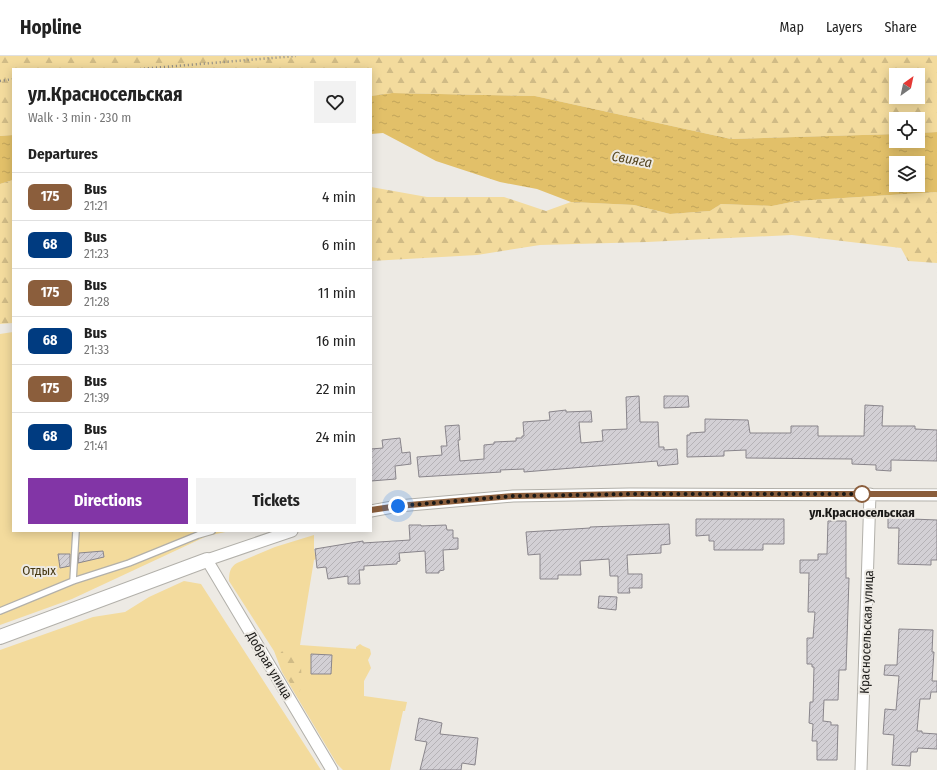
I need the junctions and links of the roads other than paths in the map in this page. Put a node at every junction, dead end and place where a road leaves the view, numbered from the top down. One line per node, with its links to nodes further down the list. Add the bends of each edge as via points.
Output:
1 (870, 494): 2 (street); 3 (street, via 513,496); 12 (street, Красносельская улица)
2 (937, 494)
3 (372, 510)
4 (76, 532): 8 (lane)
5 (289, 532): 7 (street)
6 (198, 533): 8 (lane, via 129,563)
7 (207, 560): 10 (street); 11 (street, Добрая улица)
8 (73, 581): 9 (lane)
9 (0, 611)
10 (0, 637)
11 (332, 770)
12 (861, 770)

